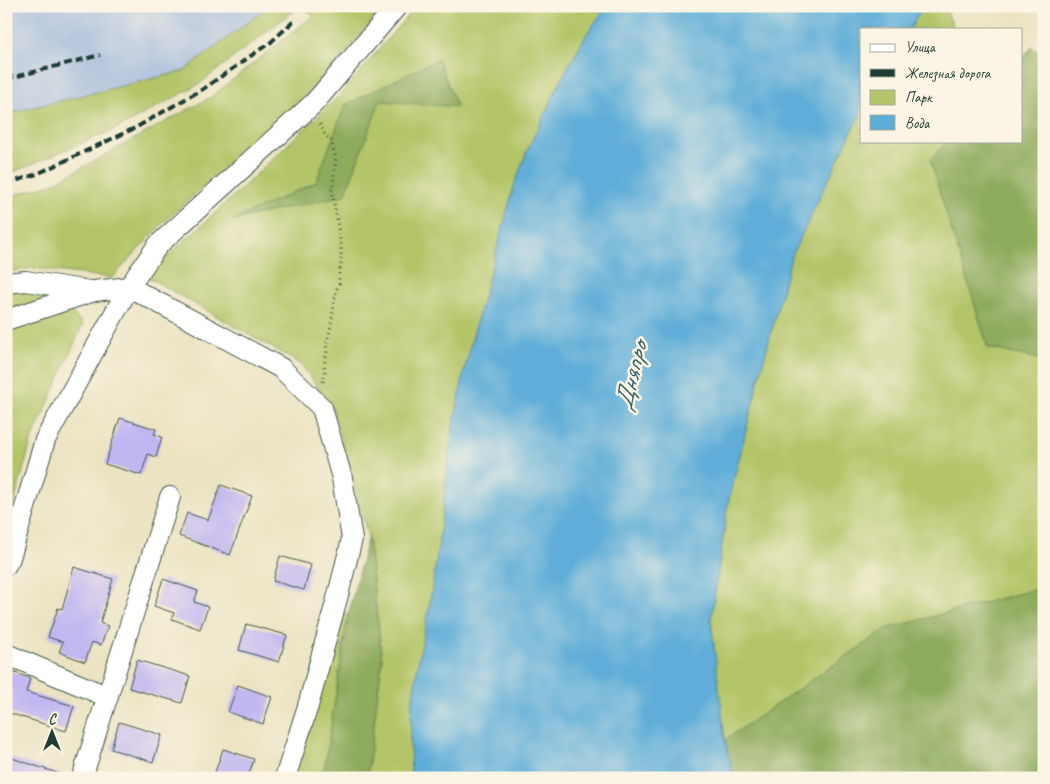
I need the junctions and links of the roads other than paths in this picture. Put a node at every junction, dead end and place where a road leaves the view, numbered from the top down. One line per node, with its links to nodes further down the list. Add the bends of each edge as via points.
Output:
1 (397, 6): 3 (street, via 314,103 158,245)
2 (6, 283): 4 (street, via 26,281)
3 (129, 286): 4 (street); 7 (street, via 45,440); 11 (street, via 281,368 322,408 342,478 352,538)
4 (94, 292): 5 (street)
5 (6, 320)
6 (170, 497): 9 (street)
7 (6, 565)
8 (6, 654): 9 (street)
9 (108, 697): 10 (street)
10 (82, 778)
11 (286, 778)

